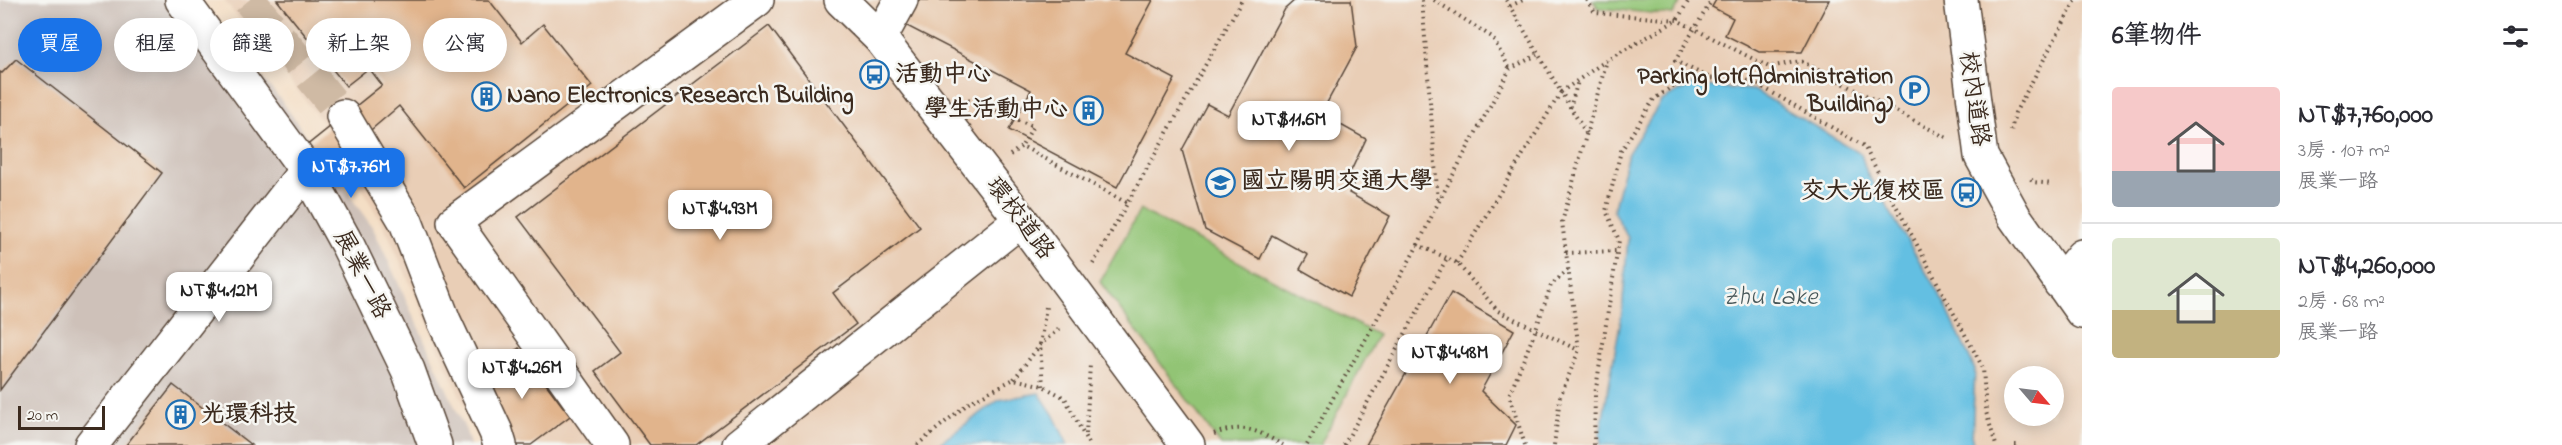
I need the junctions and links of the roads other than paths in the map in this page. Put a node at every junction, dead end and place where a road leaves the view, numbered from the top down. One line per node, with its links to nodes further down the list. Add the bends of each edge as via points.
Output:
1 (182, 0): 8 (street, 展業一路)
2 (757, 0): 17 (street, via 454,222)
3 (841, 0): 6 (street, 環校道路)
4 (902, 0): 6 (street)
5 (1961, 0): 11 (street, 校內道路, via 1981,156 2014,216)
6 (880, 38): 9 (street, 環校道路)
7 (343, 116): 16 (street, via 406,222 444,321)
8 (306, 170): 14 (street); 15 (street, 展業一路, via 408,370)
9 (1021, 220): 13 (street, 環校道路); 18 (street)
10 (2082, 256): 11 (street)
11 (2060, 283): 12 (street)
12 (2082, 312)
13 (1197, 442)
14 (92, 445)
15 (435, 445)
16 (500, 445)
17 (612, 445)
18 (739, 445)

